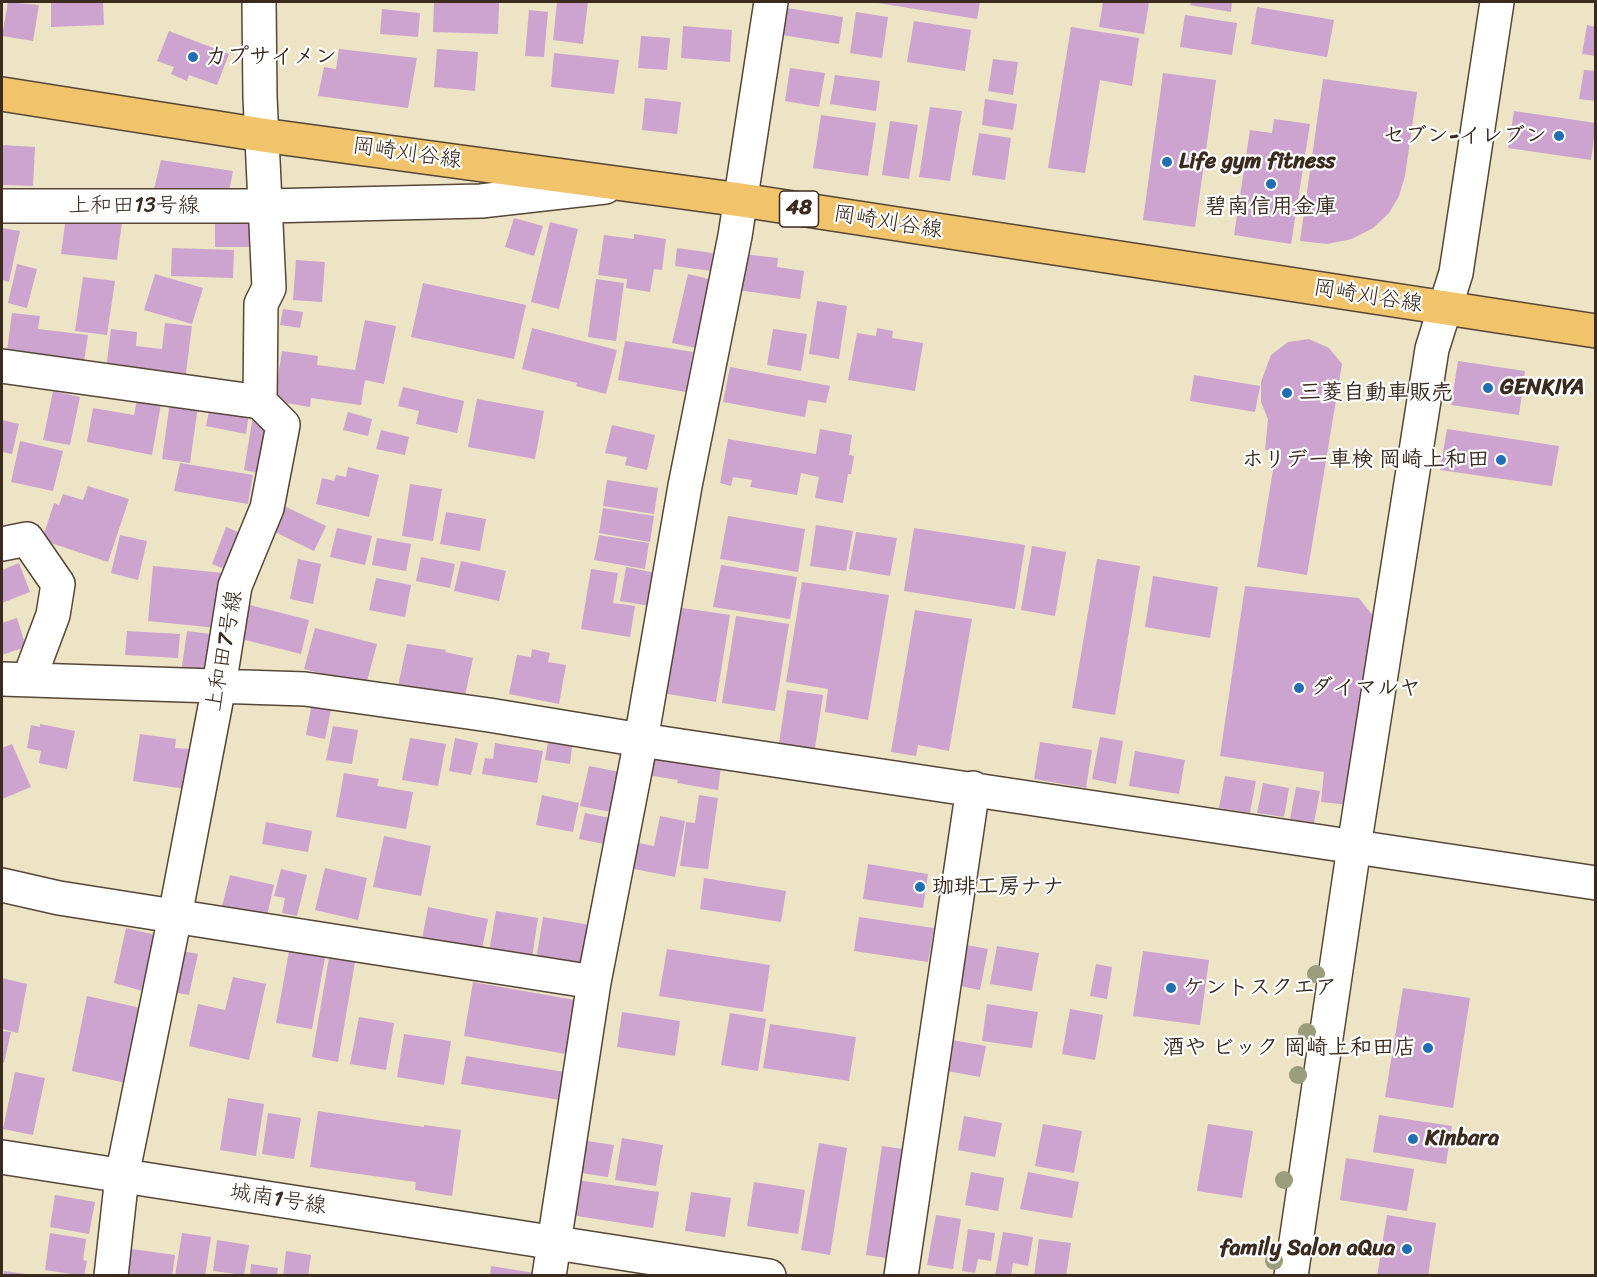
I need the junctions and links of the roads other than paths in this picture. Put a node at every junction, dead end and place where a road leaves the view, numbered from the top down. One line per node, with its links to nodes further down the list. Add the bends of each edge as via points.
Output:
1 (259, 2): 5 (street)
2 (771, 2): 7 (street)
3 (1497, 2): 10 (street, via 1456,273)
4 (2, 94): 5 (main road, 岡崎刈谷線 / 48)
5 (262, 135): 6 (main road, 岡崎刈谷線 / 48); 9 (street)
6 (630, 184): 7 (main road, 岡崎刈谷線 / 48); 9 (street, 上和田13号線, via 481,201)
7 (741, 200): 10 (main road, 岡崎刈谷線 / 48); 17 (street)
8 (2, 206): 9 (street, 上和田13号線)
9 (266, 206): 13 (street, via 269,288 261,304)
10 (1444, 309): 11 (main road, 岡崎刈谷線 / 48); 19 (street, via 1432,349)
11 (1596, 331)
12 (2, 366): 13 (street)
13 (260, 402): 16 (street, 上和田7号線, via 283,425 267,508 235,586)
14 (2, 544): 15 (street, via 27,539 58,584 53,615)
15 (15, 679): 16 (street)
16 (219, 686): 17 (street, via 304,689); 22 (street, 上和田7号線)
17 (641, 740): 18 (street); 23 (street)
18 (973, 788): 19 (street); 30 (street)
19 (1354, 847): 20 (street); 31 (street)
20 (1596, 884)
21 (2, 885): 22 (street)
22 (175, 916): 23 (street); 25 (street, 上和田7号線)
23 (594, 982): 26 (street)
24 (2, 1157): 25 (street, 城南1号線)
25 (122, 1176): 26 (street, 城南1号線); 27 (street, 上和田7号線)
26 (554, 1242): 28 (street); 29 (street, 城南1号線)
27 (111, 1275)
28 (549, 1275)
29 (770, 1275)
30 (901, 1275)
31 (1291, 1275)

